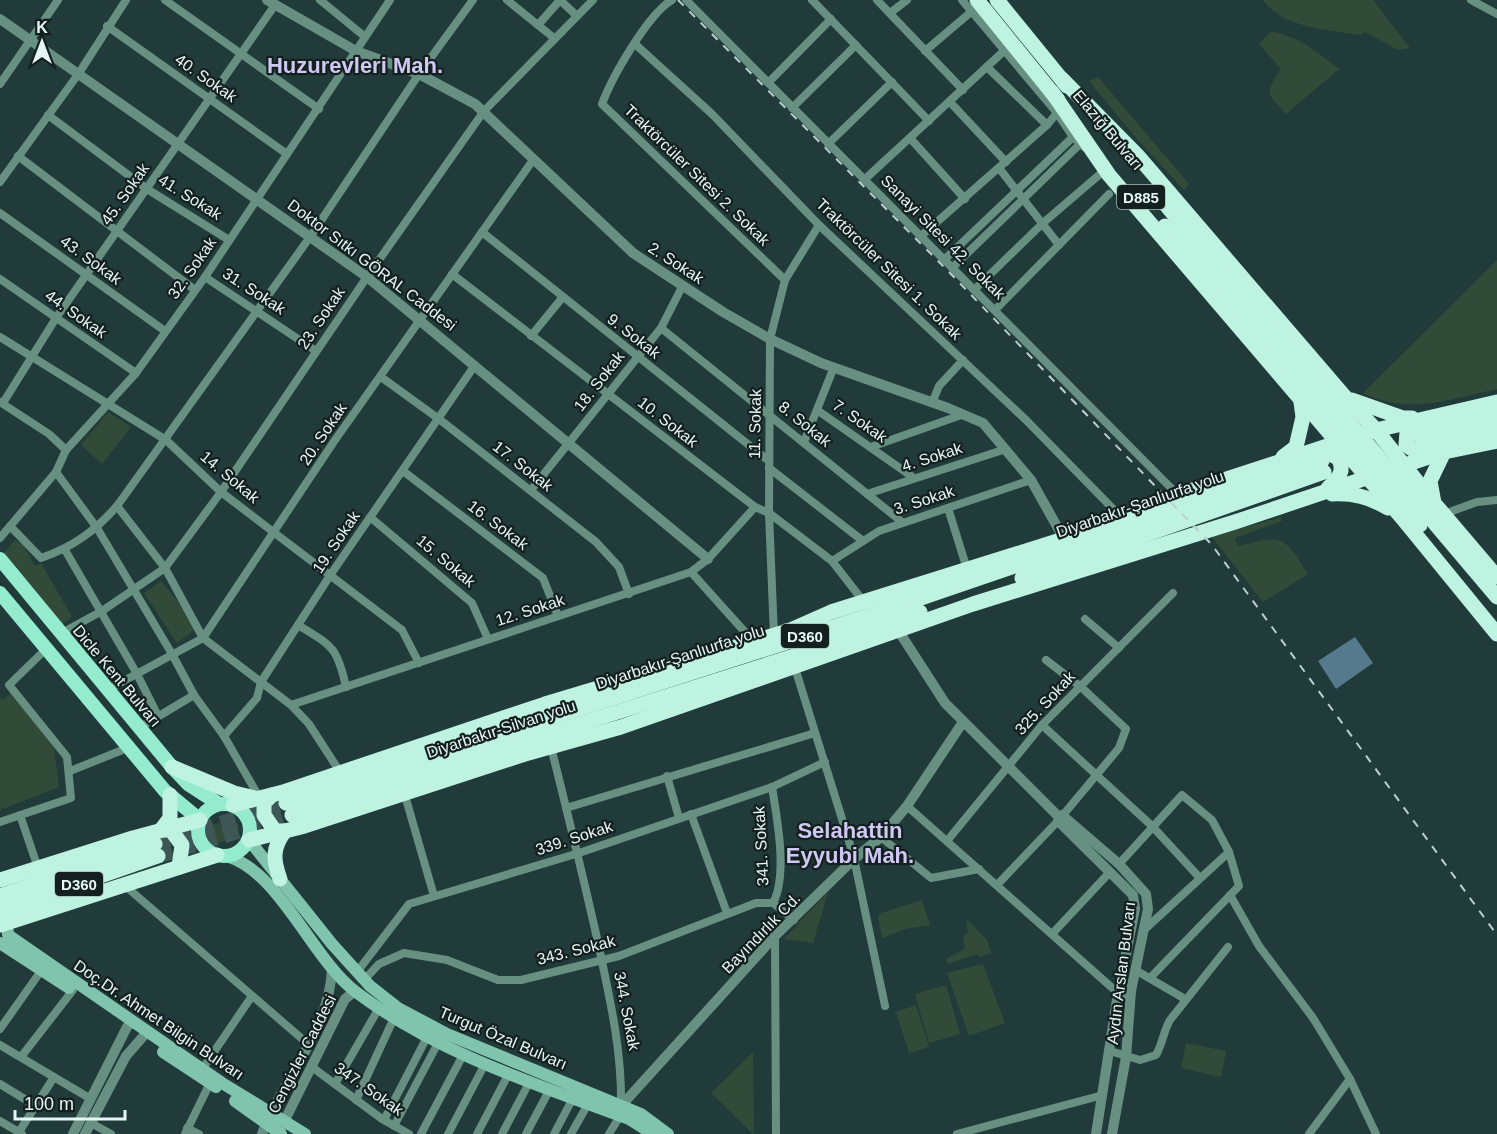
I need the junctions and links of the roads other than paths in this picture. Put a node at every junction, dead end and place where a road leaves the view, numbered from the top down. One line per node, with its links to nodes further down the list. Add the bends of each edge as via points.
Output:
1 (58, 0): 29 (street)
2 (126, 0): 26 (street)
3 (165, 0): 35 (street)
4 (320, 0): 27 (street)
5 (473, 0): 38 (street)
6 (507, 0): 25 (street)
7 (560, 0): 22 (street); 25 (street)
8 (593, 0): 22 (street, 23. Sokak)
9 (686, 0): 42 (street, Sanayi Sitesi 42. Sokak)
10 (812, 0): 24 (street)
11 (877, 0): 20 (street)
12 (907, 0): 20 (street)
13 (962, 0): 19 (street)
14 (997, 0): 39 (highway, Elazığ Bulvarı / D885)
15 (1471, 0): 21 (street)
16 (387, 1): 27 (street, 32. Sokak)
17 (271, 2): 33 (street, 2. Sokak); 35 (street, 45. Sokak)
18 (665, 2): 30 (street, Traktörcüler Sitesi 2. Sokak)
19 (974, 6): 32 (street); 34 (street); 44 (highway, Elazığ Bulvarı / D885)
20 (890, 14): 34 (street)
21 (1497, 14)
22 (577, 16): 28 (street, 23. Sokak)
23 (0, 19): 29 (street, Doktor Sıtkı GÖRAL Caddesi)
24 (831, 19): 31 (street); 42 (street)
25 (538, 25): 28 (street)
26 (107, 26): 37 (street); 45 (street, 40. Sokak)
27 (364, 36): 33 (street, 32. Sokak)
28 (554, 38): 49 (street, 23. Sokak)
29 (30, 40): 37 (street, Doktor Sıtkı GÖRAL Caddesi); 41 (street)
30 (635, 44): 74 (street, Traktörcüler Sitesi 1. Sokak, via 712,114); 88 (street, Traktörcüler Sitesi 2. Sokak, via 602,104)
31 (856, 45): 40 (street); 48 (street)
32 (1005, 50): 36 (street); 50 (street)
33 (356, 51): 38 (street, 2. Sokak); 47 (street, 32. Sokak)
34 (925, 51): 43 (street)
35 (242, 54): 45 (street, 45. Sokak); 47 (street)
36 (987, 67): 43 (street); 53 (street)
37 (79, 73): 51 (street); 56 (street, Doktor Sıtkı GÖRAL Caddesi)
38 (419, 74): 49 (street, 2. Sokak); 78 (street)
39 (1062, 79): 110 (highway, Elazığ Bulvarı / D885); 112 (highway, via 1137,155)
40 (892, 82): 52 (street); 57 (street)
41 (0, 84)
42 (768, 84): 48 (street, Sanayi Sitesi 42. Sokak)
43 (963, 90): 46 (street)
44 (1052, 92): 58 (highway); 110 (highway, Elazığ Bulvarı / D885)
45 (209, 99): 56 (street, 45. Sokak); 59 (street, 40. Sokak)
46 (950, 102): 52 (street); 62 (street)
47 (319, 108): 59 (street, 32. Sokak)
48 (792, 108): 57 (street, Sanayi Sitesi 42. Sokak)
49 (484, 111): 61 (street, 2. Sokak); 86 (street, 23. Sokak)
50 (1057, 113): 53 (street); 54 (street)
51 (48, 115): 60 (street); 66 (street, 41. Sokak)
52 (929, 121): 55 (street)
53 (1047, 125): 62 (street)
54 (1073, 137): 58 (street); 67 (street)
55 (910, 138): 64 (street); 70 (street)
56 (179, 144): 66 (street, 45. Sokak); 69 (street, Doktor Sıtkı GÖRAL Caddesi)
57 (828, 144): 64 (street, Sanayi Sitesi 42. Sokak)
58 (1085, 147): 63 (highway); 71 (street)
59 (287, 154): 69 (street, 32. Sokak)
60 (18, 156): 65 (street); 75 (street)
61 (533, 160): 76 (street, 20. Sokak); 89 (street, 2. Sokak, via 633,253)
62 (1002, 165): 67 (street); 70 (street)
63 (1106, 169): 73 (street); 110 (highway)
64 (864, 180): 77 (street, Sanayi Sitesi 42. Sokak)
65 (0, 182)
66 (147, 189): 75 (street, 45. Sokak); 79 (street, 41. Sokak)
67 (1017, 191): 71 (street); 81 (street)
68 (1109, 194): 80 (street)
69 (258, 198): 78 (street, Doktor Sıtkı GÖRAL Caddesi); 79 (street, 32. Sokak)
70 (964, 200): 77 (street)
71 (1024, 200): 73 (street); 82 (street)
72 (0, 213): 84 (street, 43. Sokak)
73 (1042, 223): 80 (street); 91 (street)
74 (819, 225): 88 (street, 11. Sokak); 105 (street, Traktörcüler Sitesi 1. Sokak)
75 (118, 230): 84 (street, 45. Sokak); 90 (street)
76 (482, 232): 83 (street, 20. Sokak); 92 (street, 9. Sokak)
77 (921, 236): 81 (street, Sanayi Sitesi 42. Sokak)
78 (310, 237): 86 (street, Doktor Sıtkı GÖRAL Caddesi); 93 (street)
79 (229, 240): 85 (street, 32. Sokak)
80 (1059, 245): 94 (street)
81 (944, 260): 82 (street, Sanayi Sitesi 42. Sokak)
82 (952, 268): 91 (street, Sanayi Sitesi 42. Sokak)
83 (452, 274): 96 (street, 20. Sokak); 99 (street, 10. Sokak)
84 (86, 275): 95 (street, 45. Sokak); 98 (street, 43. Sokak)
85 (205, 277): 90 (street, 32. Sokak); 93 (street, 31. Sokak)
86 (367, 277): 96 (street, Doktor Sıtkı GÖRAL Caddesi); 102 (street, 23. Sokak)
87 (0, 279): 95 (street, 44. Sokak)
88 (785, 280): 101 (street, 11. Sokak)
89 (683, 285): 97 (street, 18. Sokak); 101 (street, 2. Sokak)
90 (195, 290): 98 (street, 32. Sokak)
91 (974, 290): 94 (street, Sanayi Sitesi 42. Sokak)
92 (562, 298): 99 (street); 104 (street, 9. Sokak)
93 (256, 309): 102 (street, 31. Sokak); 125 (street)
94 (995, 310): 147 (street, Sanayi Sitesi 42. Sokak)
95 (56, 318): 103 (street, 45. Sokak); 108 (street, 44. Sokak)
96 (420, 319): 106 (street, Doktor Sıtkı GÖRAL Caddesi); 109 (street, 20. Sokak)
97 (661, 328): 104 (street, 18. Sokak); 118 (street, 8. Sokak)
98 (165, 331): 108 (street, 32. Sokak)
99 (531, 336): 111 (street, 10. Sokak)
100 (0, 337): 103 (street, 14. Sokak)
101 (770, 339): 107 (street, 2. Sokak); 118 (street, 11. Sokak)
102 (316, 351): 144 (street, 23. Sokak)
103 (32, 356): 114 (street, 45. Sokak); 116 (street, 14. Sokak)
104 (636, 358): 111 (street, 18. Sokak); 135 (street, 9. Sokak)
105 (963, 360): 115 (street, via 939,386); 155 (street, Traktörcüler Sitesi 1. Sokak)
106 (475, 364): 122 (street, 19. Sokak); 129 (street, Doktor Sıtkı GÖRAL Caddesi)
107 (834, 367): 115 (street, 2. Sokak); 117 (street)
108 (136, 373): 116 (street, 32. Sokak)
109 (381, 377): 122 (street, 17. Sokak); 160 (street, 20. Sokak)
110 (1309, 393): 128 (highway); 136 (highway, via 1296,447); 153 (highway, bridge)
111 (608, 394): 129 (street, 18. Sokak); 150 (street, 10. Sokak)
112 (1344, 396): 121 (highway, via 1403,418); 124 (highway)
113 (1497, 402): 121 (highway)
114 (1, 403): 132 (street)
115 (932, 403): 119 (street, 2. Sokak)
116 (106, 404): 125 (street, 14. Sokak); 132 (street, 32. Sokak)
117 (817, 410): 127 (street); 130 (street, 7. Sokak)
118 (770, 414): 127 (street, 8. Sokak); 135 (street, 11. Sokak)
119 (964, 414): 130 (street); 131 (street, 2. Sokak, via 983,423)
120 (1497, 416): 123 (highway, via 1419,439)
121 (1431, 418): 124 (highway); 133 (highway, via 1407,432 1406,445 1418,453)
122 (439, 419): 138 (street, 19. Sokak); 143 (street, 17. Sokak)
123 (1497, 428)
124 (1376, 430): 128 (highway); 137 (highway)
125 (166, 440): 144 (street, 14. Sokak); 149 (street)
126 (1497, 441): 133 (highway)
127 (804, 442): 146 (street, 8. Sokak)
128 (1336, 442): 134 (highway); 140 (highway)
129 (570, 443): 143 (street, 18. Sokak); 166 (street, Doktor Sıtkı GÖRAL Caddesi)
130 (871, 447): 141 (street, 7. Sokak)
131 (1006, 449): 141 (street, 4. Sokak); 142 (street, 2. Sokak)
132 (66, 450): 139 (street, 32. Sokak)
133 (1444, 452): 137 (highway); 153 (highway, via 1430,481)
134 (1321, 461): 136 (highway); 145 (highway, via 1332,454 1341,463 1340,475); 167 (highway, D360, via 1163,529); 181 (highway, Diyarbakır-Şanlıurfa yolu / D360)
135 (769, 464): 152 (street, 11. Sokak); 163 (street, 9. Sokak)
136 (1268, 466): 147 (highway)
137 (1405, 466): 140 (highway); 153 (highway)
138 (403, 471): 154 (street, 19. Sokak); 183 (street, 16. Sokak, via 543,578)
139 (56, 472): 158 (street, 32. Sokak); 159 (street)
140 (1367, 477): 145 (highway); 156 (highway)
141 (914, 478): 146 (street, 4. Sokak)
142 (1031, 480): 151 (street, 3. Sokak); 162 (street, 2. Sokak)
143 (531, 490): 178 (street, 17. Sokak, via 596,542 619,567)
144 (221, 492): 160 (street, 14. Sokak); 169 (street, 23. Sokak)
145 (1320, 493): 156 (highway, via 1364,496); 174 (highway)
146 (867, 494): 157 (street, 8. Sokak)
147 (1178, 495): 155 (highway)
148 (1497, 500): 153 (street)
149 (117, 506): 159 (street); 169 (street)
150 (754, 507): 152 (street, 10. Sokak); 166 (street, 12. Sokak)
151 (948, 508): 157 (street, 3. Sokak); 170 (street)
152 (769, 513): 168 (street, 10. Sokak); 190 (street, 11. Sokak)
153 (1432, 515): 173 (highway); 180 (highway); 184 (highway)
154 (370, 517): 172 (street, 19. Sokak); 192 (street, 15. Sokak, via 472,603)
155 (1121, 517): 162 (highway)
156 (1403, 519): 189 (highway)
157 (902, 522): 163 (street, 3. Sokak)
158 (10, 526): 161 (street, 32. Sokak); 164 (street, via 41,558)
159 (97, 528): 164 (street); 175 (street)
160 (275, 532): 172 (street, 14. Sokak); 191 (street, 20. Sokak)
161 (0, 538)
162 (1064, 539): 170 (highway)
163 (863, 541): 168 (street, 3. Sokak)
164 (65, 550): 182 (street)
165 (0, 559): 188 (main road, Dicle Kent Bulvarı)
166 (708, 559): 171 (street, 12. Sokak)
167 (1074, 560): 174 (highway); 187 (highway, D360)
168 (832, 561): 179 (street, 10. Sokak)
169 (165, 568): 175 (street, 23. Sokak); 191 (street)
170 (960, 571): 181 (main road); 190 (highway, via 831,612)
171 (691, 572): 178 (street, 12. Sokak); 193 (street)
172 (331, 574): 186 (street, 19. Sokak); 198 (street, 14. Sokak, via 402,630)
173 (1497, 577)
174 (1026, 587): 187 (highway)
175 (134, 589): 182 (street, 23. Sokak); 196 (street)
176 (0, 592): 194 (main road)
177 (1173, 593): 195 (street, 325. Sokak)
178 (629, 594): 183 (street, 12. Sokak)
179 (860, 597)
180 (1497, 597)
181 (918, 598): 206 (highway, Diyarbakır-Şanlıurfa yolu / D360)
182 (102, 611): 188 (street, 23. Sokak); 201 (street)
183 (558, 616): 192 (street, 12. Sokak)
184 (1497, 618)
185 (1085, 619): 195 (street)
186 (298, 625): 202 (street, 19. Sokak); 203 (street, via 331,646 340,660)
187 (895, 626): 199 (highway); 213 (street, via 945,703); 216 (highway, Diyarbakır-Silvan yolu / D360)
188 (60, 634): 205 (main road, Dicle Kent Bulvarı)
189 (1497, 634)
190 (774, 636): 193 (highway)
191 (203, 638): 196 (street, 20. Sokak); 202 (street)
192 (488, 639): 198 (street, 12. Sokak)
193 (753, 641): 200 (highway)
194 (48, 647): 219 (main road); 224 (street, via 9,685 67,757)
195 (1119, 648): 204 (street, 325. Sokak)
196 (172, 654): 201 (street, 20. Sokak); 207 (street)
197 (1046, 660): 204 (street)
198 (419, 663): 203 (street, 12. Sokak)
199 (795, 668): 209 (highway); 217 (street)
200 (660, 669): 206 (street); 212 (highway)
201 (137, 674): 205 (street, 20. Sokak); 211 (street)
202 (261, 682): 208 (street); 218 (street, 19. Sokak, via 257,698)
203 (346, 687): 208 (street, 12. Sokak)
204 (1081, 687): 214 (street, 325. Sokak); 226 (street, via 1126,729 1119,748)
205 (107, 690): 215 (main road, Dicle Kent Bulvarı)
206 (635, 691): 210 (highway, Diyarbakır-Şanlıurfa yolu / D360)
207 (194, 695): 211 (street); 218 (street)
208 (291, 705): 225 (street, via 309,724)
209 (669, 710): 216 (highway); 220 (highway)
210 (559, 715): 212 (street); 234 (highway, Diyarbakır-Şanlıurfa yolu / D360)
211 (159, 716): 215 (street)
212 (494, 722): 225 (highway)
213 (963, 722): 223 (street); 233 (street, Bayındırlık Cd.)
214 (1042, 725): 223 (street, 325. Sokak); 226 (street)
215 (139, 728): 222 (main road, Dicle Kent Bulvarı)
216 (555, 731): 234 (highway, Diyarbakır-Silvan yolu / D360)
217 (815, 733): 221 (street); 227 (street)
218 (224, 736): 231 (street)
219 (130, 747): 224 (street); 230 (main road)
220 (551, 747): 229 (highway); 235 (street, 344. Sokak)
221 (825, 762): 228 (street, 339. Sokak); 251 (street)
222 (172, 767): 231 (highway, via 234,793); 232 (main road, Dicle Kent Bulvarı, via 188,784)
223 (1008, 768): 239 (street); 247 (street, 325. Sokak)
224 (70, 771): 237 (street, via 71,798)
225 (340, 772): 231 (highway)
226 (1097, 774): 239 (street); 242 (street)
227 (667, 776): 235 (street); 238 (street)
228 (772, 787): 236 (street, 339. Sokak); 264 (street, 341. Sokak, via 778,830 779,892)
229 (404, 792): 244 (highway); 263 (street)
230 (170, 795): 240 (main road); 243 (highway, via 170,818)
231 (262, 797): 232 (highway); 244 (highway, via 264,815 275,831)
232 (226, 804): 240 (main road, via 211,807); 246 (main road, via 243,811 250,822)
233 (907, 806): 245 (street, Bayındırlık Cd.); 247 (street)
234 (289, 808)
235 (566, 808): 249 (street, 344. Sokak)
236 (691, 814): 238 (street, 339. Sokak); 265 (street)
237 (20, 815): 241 (street); 253 (street)
238 (680, 818): 249 (street, 339. Sokak)
239 (1060, 818): 254 (street); 260 (street)
240 (200, 820): 243 (highway); 250 (main road, via 201,841)
241 (0, 822)
242 (1152, 826): 248 (street, via 1182,795 1212,820); 254 (street); 256 (street)
243 (161, 830): 252 (highway, via 171,830 182,845); 253 (highway)
244 (285, 831): 246 (highway); 257 (highway, via 274,852)
245 (881, 837): 251 (street, Bayındırlık Cd.); 255 (street, via 931,878)
246 (249, 840): 250 (main road, via 240,851); 257 (main road, Turgut Özal Bulvarı)
247 (947, 841): 255 (street)
248 (1229, 852): 256 (street); 261 (street, via 1239,886)
249 (579, 853): 263 (street, 339. Sokak); 273 (street, 344. Sokak)
250 (221, 856): 252 (highway); 275 (main road, Turgut Özal Bulvarı, via 255,870)
251 (854, 859): 267 (street, Bayındırlık Cd.); 285 (street)
252 (179, 867): 259 (highway)
253 (38, 868): 258 (highway)
254 (1114, 868): 268 (street, Aydın Arslan Bulvarı, via 1146,894 1148,909); 269 (street); 281 (street, Aydın Arslan Bulvarı, via 1133,895 1135,909)
255 (979, 869): 260 (street)
256 (1199, 877): 268 (street)
257 (280, 879): 277 (main road, Turgut Özal Bulvarı)
258 (0, 880)
259 (123, 884): 266 (highway); 282 (street)
260 (998, 885): 269 (street)
261 (1230, 895): 278 (street); 303 (street, via 1259,946 1313,1018)
262 (0, 896): 266 (highway, D360, via 156,850)
263 (434, 896): 277 (street, 339. Sokak, via 410,904)
264 (773, 903): 265 (street, 343. Sokak, via 756,903); 267 (street)
265 (727, 913): 273 (street, 343. Sokak)
266 (2, 920): 274 (main road, Doç.Dr. Ahmet Bilgin Bulvarı, via 8,935)
267 (794, 920): 270 (street, Bayındırlık Cd.)
268 (1142, 933): 276 (street, Aydın Arslan Bulvarı)
269 (1052, 934): 281 (street)
270 (776, 936): 315 (street, Bayındırlık Cd.); 342 (street)
271 (0, 943): 274 (main road, Doç.Dr. Ahmet Bilgin Bulvarı)
272 (1228, 947): 283 (street)
273 (601, 960): 277 (street, 343. Sokak, via 507,982 447,960 404,953); 315 (street, 344. Sokak, via 622,1069)
274 (44, 967): 279 (main road, Doç.Dr. Ahmet Bilgin Bulvarı); 288 (main road, Doç.Dr. Ahmet Bilgin Bulvarı); 289 (street)
275 (332, 968): 280 (main road, Turgut Özal Bulvarı); 292 (street, Cengizler Caddesi, via 331,993)
276 (1137, 971): 278 (street); 284 (street, Aydın Arslan Bulvarı)
277 (360, 976): 315 (main road, Turgut Özal Bulvarı, via 398,1008 447,1034)
278 (1150, 978): 283 (street)
279 (73, 990): 288 (main road, Doç.Dr. Ahmet Bilgin Bulvarı); 296 (street)
280 (355, 991): 286 (main road, Turgut Özal Bulvarı); 299 (street, Cengizler Caddesi, via 345,999)
281 (1118, 993): 284 (street); 294 (street, Aydın Arslan Bulvarı)
282 (252, 996): 292 (street); 300 (street)
283 (1185, 999): 297 (street, via 1163,1032 1156,1055 1140,1060)
284 (1130, 1001): 297 (street, Aydın Arslan Bulvarı)
285 (885, 1006)
286 (379, 1008): 287 (main road, Turgut Özal Bulvarı); 307 (street)
287 (394, 1018): 291 (main road, Turgut Özal Bulvarı); 312 (street)
288 (130, 1025): 290 (main road, Doç.Dr. Ahmet Bilgin Bulvarı); 311 (street)
289 (0, 1029)
290 (144, 1035): 300 (main road, Doç.Dr. Ahmet Bilgin Bulvarı); 305 (main road, Doç.Dr. Ahmet Bilgin Bulvarı); 319 (street, via 126,1056)
291 (432, 1040): 295 (main road, Turgut Özal Bulvarı); 316 (street); 321 (street)
292 (308, 1044): 320 (street, Cengizler Caddesi)
293 (0, 1045): 296 (street)
294 (1110, 1051): 297 (street); 309 (street, Aydın Arslan Bulvarı)
295 (463, 1055): 298 (main road, Turgut Özal Bulvarı); 332 (street)
296 (21, 1057): 302 (street)
297 (1126, 1057): 345 (street, Aydın Arslan Bulvarı)
298 (485, 1064): 301 (main road, Turgut Özal Bulvarı); 333 (street)
299 (312, 1067): 307 (street, 347. Sokak); 318 (street, Cengizler Caddesi)
300 (203, 1068): 320 (main road, Doç.Dr. Ahmet Bilgin Bulvarı)
301 (509, 1074): 304 (main road, Turgut Özal Bulvarı); 334 (street)
302 (54, 1077): 311 (street); 314 (street)
303 (1350, 1079): 346 (street); 347 (street)
304 (530, 1082): 308 (main road, Turgut Özal Bulvarı); 335 (street)
305 (210, 1083): 320 (main road, Doç.Dr. Ahmet Bilgin Bulvarı); 323 (street)
306 (0, 1084): 314 (street)
307 (335, 1084): 312 (street, 347. Sokak)
308 (550, 1089): 310 (main road, Turgut Özal Bulvarı); 336 (street)
309 (1103, 1095): 343 (street); 344 (street, Aydın Arslan Bulvarı)
310 (573, 1098): 313 (main road, Turgut Özal Bulvarı); 337 (street)
311 (91, 1099): 325 (street)
312 (356, 1100): 316 (street, 347. Sokak)
313 (588, 1104): 315 (main road, Turgut Özal Bulvarı); 338 (street)
314 (36, 1106): 324 (street)
315 (621, 1111): 322 (main road, Turgut Özal Bulvarı); 339 (street); 341 (main road, Turgut Özal Bulvarı, via 641,1114)
316 (384, 1120): 321 (street, 347. Sokak)
317 (0, 1121): 324 (street)
318 (284, 1121): 320 (main road, Doç.Dr. Ahmet Bilgin Bulvarı); 329 (street, Cengizler Caddesi); 330 (main road, Doç.Dr. Ahmet Bilgin Bulvarı)
319 (91, 1123): 326 (street); 327 (street)
320 (266, 1124): 329 (main road, Doç.Dr. Ahmet Bilgin Bulvarı)
321 (394, 1126): 331 (street, 347. Sokak)
322 (638, 1130): 340 (main road, Turgut Özal Bulvarı)
323 (186, 1131): 328 (street)
324 (21, 1133)
325 (73, 1134)
326 (85, 1134)
327 (111, 1134)
328 (199, 1134)
329 (280, 1134)
330 (305, 1134)
331 (409, 1134)
332 (421, 1134)
333 (448, 1134)
334 (477, 1134)
335 (502, 1134)
336 (526, 1134)
337 (554, 1134)
338 (571, 1134)
339 (609, 1134)
340 (653, 1134)
341 (668, 1134)
342 (776, 1134)
343 (957, 1134)
344 (1096, 1134)
345 (1112, 1134)
346 (1309, 1134)
347 (1376, 1134)

